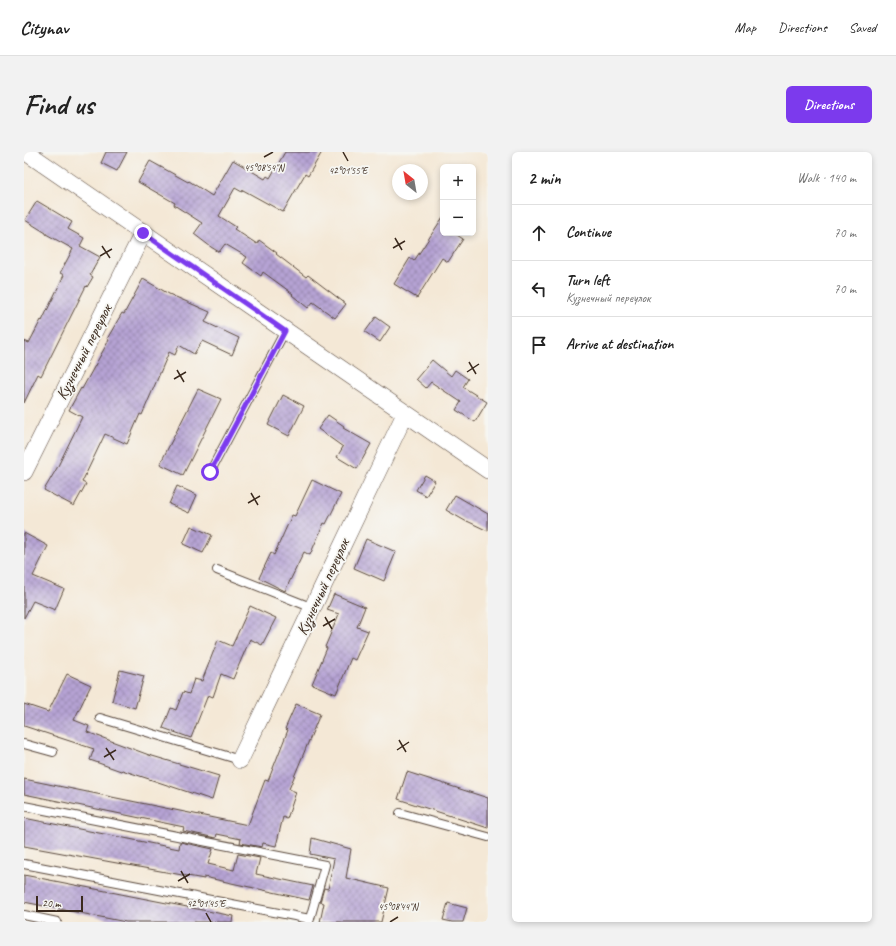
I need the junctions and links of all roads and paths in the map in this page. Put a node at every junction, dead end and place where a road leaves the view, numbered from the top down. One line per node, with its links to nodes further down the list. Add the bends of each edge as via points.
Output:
1 (26, 152): 2 (street)
2 (143, 233): 3 (street); 6 (street, Кузнечный переулок)
3 (285, 331): 4 (street); 7 (lane)
4 (405, 414): 5 (street); 9 (street, Кузнечный переулок)
5 (488, 470)
6 (24, 472)
7 (210, 472)
8 (217, 570): 9 (lane)
9 (313, 608): 13 (street, Кузнечный переулок)
10 (100, 718): 13 (lane)
11 (24, 744): 12 (lane)
12 (52, 752)
13 (240, 760)
14 (24, 806): 19 (lane, via 325,865)
15 (400, 813): 16 (lane)
16 (488, 838)
17 (24, 864): 19 (lane)
18 (24, 915): 20 (lane)
19 (310, 920)
20 (56, 922)

